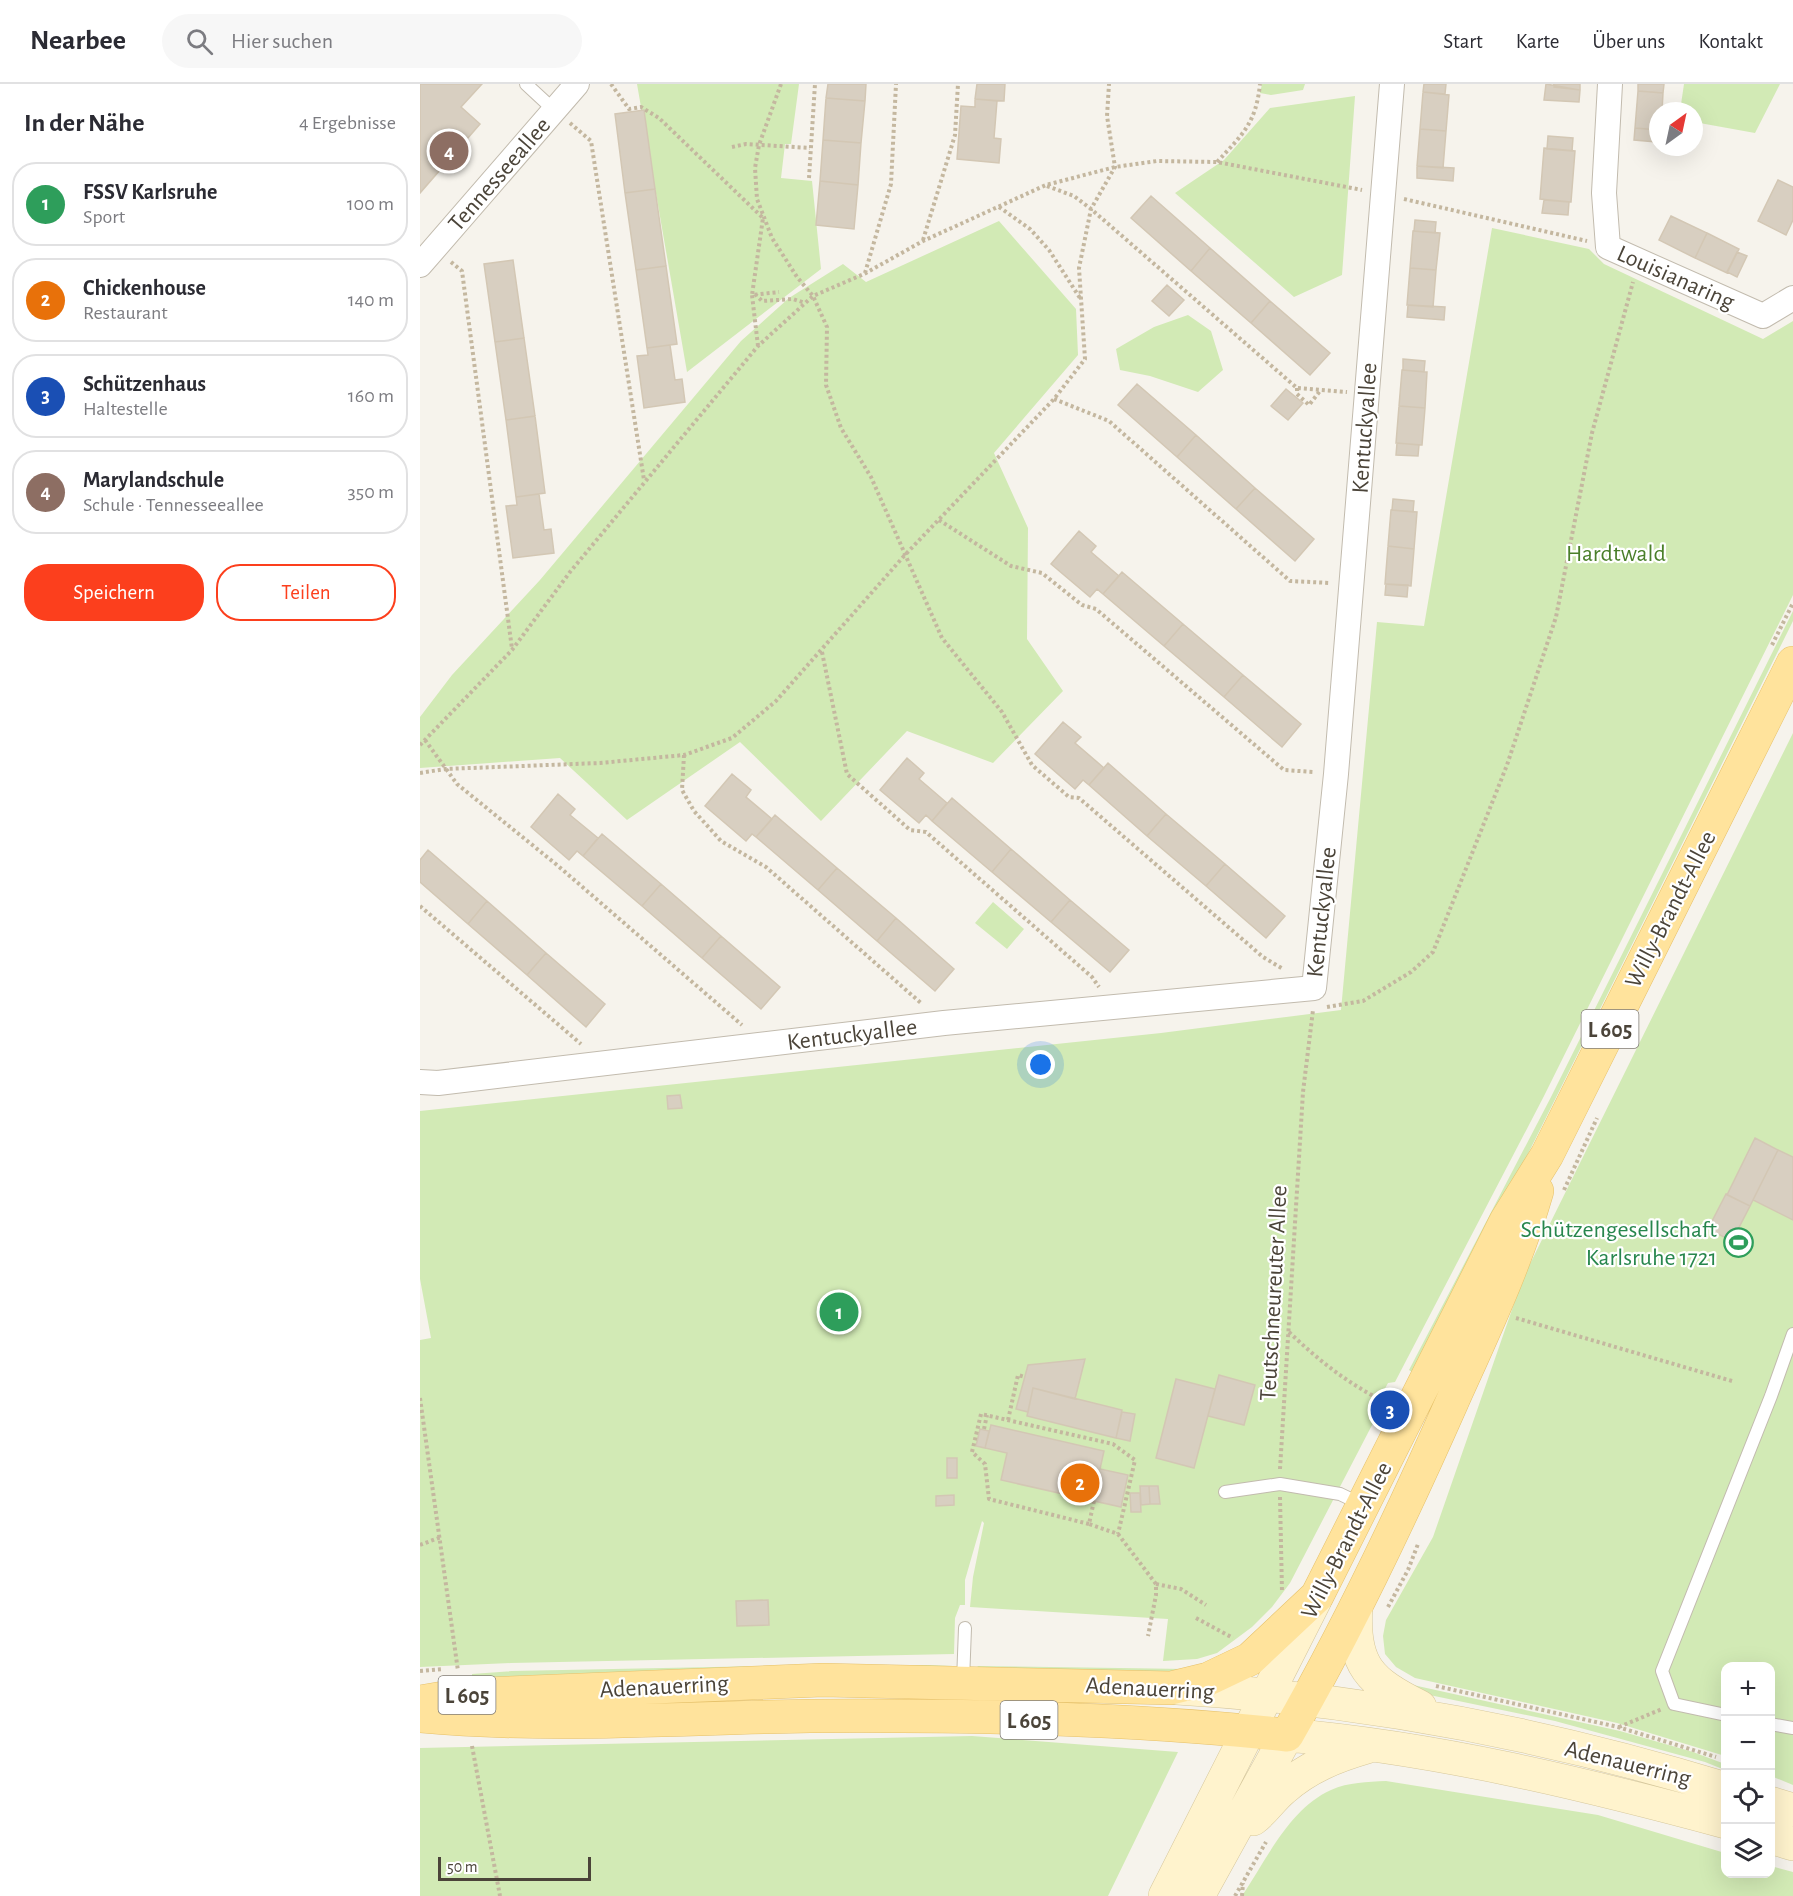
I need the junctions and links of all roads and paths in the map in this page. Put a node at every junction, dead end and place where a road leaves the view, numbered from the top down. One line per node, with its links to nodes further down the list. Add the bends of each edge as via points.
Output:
1 (526, 84): 12 (lane)
2 (578, 84): 12 (street, Tennesseeallee)
3 (611, 84): 23 (path, via 629,109 641,107 659,118)
4 (781, 84): 13 (path)
5 (815, 84): 15 (path)
6 (896, 84): 28 (path, via 891,184)
7 (958, 84): 24 (path, via 955,135)
8 (1109, 84): 17 (path, via 1107,116)
9 (1260, 84): 16 (path, via 1258,109 1242,135)
10 (1392, 84): 20 (street, Kentuckyallee)
11 (1610, 84): 25 (street, Louisianaring, via 1604,193)
12 (554, 110): 26 (street, Tennesseeallee); 40 (path, via 591,141)
13 (759, 145): 14 (path); 15 (path); 23 (path, via 755,168)
14 (732, 147)
15 (810, 148): 18 (path)
16 (1217, 162): 17 (path, via 1157,161); 20 (path)
17 (1115, 167): 19 (path); 22 (path)
18 (809, 178)
19 (1046, 185): 21 (path); 22 (path, via 1074,196)
20 (1382, 194): 25 (path); 38 (street, Kentuckyallee)
21 (999, 207): 24 (path); 33 (path, via 1030,229)
22 (1091, 209): 33 (path, via 1079,268); 36 (path)
23 (763, 218): 30 (path); 31 (path, via 790,267)
24 (923, 241): 28 (path)
25 (1608, 247): 27 (street, Louisianaring)
26 (427, 256): 44 (path, via 462,271)
27 (1639, 261): 32 (street, Louisianaring, via 1763,316); 54 (path, via 1592,434 1556,617 1507,765 1433,952 1411,972 1363,1001)
28 (864, 274): 31 (path)
29 (779, 292): 30 (path)
30 (753, 295): 34 (path, via 762,301 793,299); 35 (path)
31 (813, 296): 34 (path); 42 (path, via 827,327 826,384 841,428 871,477)
32 (1793, 298)
33 (1081, 299): 39 (path, via 1085,359)
34 (805, 303): 35 (path)
35 (758, 346): 40 (path)
36 (1297, 388): 37 (path); 37 (path, via 1297,394 1309,405)
37 (1320, 391): 38 (path)
38 (1367, 394): 43 (street, Kentuckyallee)
39 (1054, 399): 41 (path); 43 (path, via 1109,422 1290,581)
40 (645, 480): 44 (path)
41 (939, 520): 42 (path); 52 (path, via 1011,566 1042,573 1082,605 1096,609 1284,770)
42 (904, 556): 45 (path); 54 (path, via 942,638 1002,712 1032,765 1070,797 1079,798)
43 (1352, 585): 52 (street, Kentuckyallee)
44 (512, 650): 47 (path)
45 (821, 652): 49 (path, via 776,701 732,738); 55 (path, via 847,774 910,830 926,832 1092,977)
46 (1793, 663): 61 (main road, Willy-Brandt-Allee / L 605)
47 (424, 740): 48 (path); 50 (path)
48 (420, 745)
49 (684, 755): 50 (path, via 600,763); 56 (path, via 682,790 694,811 721,841 766,867)
50 (445, 769): 51 (path); 57 (path, via 457,784)
51 (420, 773)
52 (1336, 774): 54 (street, Kentuckyallee)
53 (420, 906): 58 (path)
54 (1314, 998): 55 (street, Kentuckyallee); 64 (path, Teutschneureuter Allee, via 1303,1092)
55 (1114, 1007): 56 (street, Kentuckyallee)
56 (944, 1023): 57 (street, Kentuckyallee)
57 (764, 1044): 58 (street, Kentuckyallee)
58 (602, 1063): 59 (street, Kentuckyallee)
59 (420, 1082)
60 (1601, 1111): 62 (path)
61 (1547, 1155): 63 (main road, Willy-Brandt-Allee / L 605, via 1524,1237); 76 (main road, Willy-Brandt-Allee / L 605, via 1506,1221)
62 (1562, 1195)
63 (1493, 1310): 67 (path); 86 (main road, Willy-Brandt-Allee / L 605, via 1413,1489)
64 (1289, 1332): 69 (path, via 1319,1360 1364,1392); 73 (path, Teutschneureuter Allee)
65 (1793, 1334): 97 (lane, via 1662,1671)
66 (1025, 1377): 71 (path, via 1018,1375)
67 (1732, 1381)
68 (420, 1398): 79 (path)
69 (1388, 1403)
70 (987, 1415): 71 (path); 72 (path); 77 (path, via 981,1414 972,1452 986,1464 989,1499)
71 (1008, 1420): 78 (path, via 1113,1444 1135,1460)
72 (984, 1429)
73 (1280, 1484): 74 (lane); 76 (lane, via 1340,1494); 84 (path, Teutschneureuter Allee, via 1284,1584)
74 (1225, 1492)
75 (1094, 1501): 77 (path)
76 (1364, 1506): 83 (main road, Willy-Brandt-Allee / L 605)
77 (1089, 1524): 78 (path)
78 (1118, 1534): 82 (path)
79 (441, 1537): 81 (path); 98 (path)
80 (1420, 1539): 86 (path, via 1408,1570)
81 (420, 1545)
82 (1155, 1584): 85 (path, via 1181,1589); 89 (path)
83 (1317, 1596): 93 (main road, via 1250,1659 1208,1679); 94 (main road, Willy-Brandt-Allee / L 605)
84 (1281, 1601)
85 (1206, 1605)
86 (1369, 1612): 95 (main road, Willy-Brandt-Allee / L 605); 101 (main road, via 1354,1632 1358,1650 1375,1679 1398,1697)
87 (1196, 1618): 90 (path)
88 (965, 1628): 91 (lane)
89 (1149, 1636)
90 (1238, 1645)
91 (963, 1682): 93 (main road, Adenauerring / L 605); 98 (main road, Adenauerring / L 605, via 823,1680)
92 (1427, 1683): 103 (path)
93 (1171, 1688): 94 (main road, Adenauerring / L 605)
94 (1266, 1695): 95 (main road, Adenauerring); 105 (main road, Willy-Brandt-Allee)
95 (1308, 1699): 101 (main road, Adenauerring); 106 (main road, Willy-Brandt-Allee / L 605)
96 (420, 1702): 98 (main road, Adenauerring / L 605)
97 (1674, 1704): 99 (lane); 103 (path)
98 (464, 1708): 100 (main road, Adenauerring / L 605); 105 (main road, Adenauerring / L 605, via 606,1723 809,1716 953,1717); 117 (path)
99 (1721, 1714)
100 (420, 1716)
101 (1443, 1719): 109 (main road, Adenauerring, via 1591,1752)
102 (1775, 1725): 104 (lane)
103 (1618, 1727): 108 (path)
104 (1793, 1728)
105 (1248, 1731): 106 (main road, Adenauerring / L 605); 118 (main road, Willy-Brandt-Allee)
106 (1287, 1735): 107 (main road, Adenauerring); 115 (main road, Willy-Brandt-Allee)
107 (1375, 1744): 112 (main road, Adenauerring, via 1520,1770); 115 (main road, via 1339,1755 1304,1773)
108 (1721, 1758)
109 (1721, 1788)
110 (1775, 1805): 111 (main road)
111 (1793, 1810)
112 (1721, 1821)
113 (1775, 1839): 114 (main road)
114 (1793, 1844)
115 (1226, 1845): 119 (main road, Willy-Brandt-Allee)
116 (1243, 1883): 120 (path)
117 (500, 1896)
118 (1165, 1896)
119 (1198, 1896)
120 (1242, 1896)

